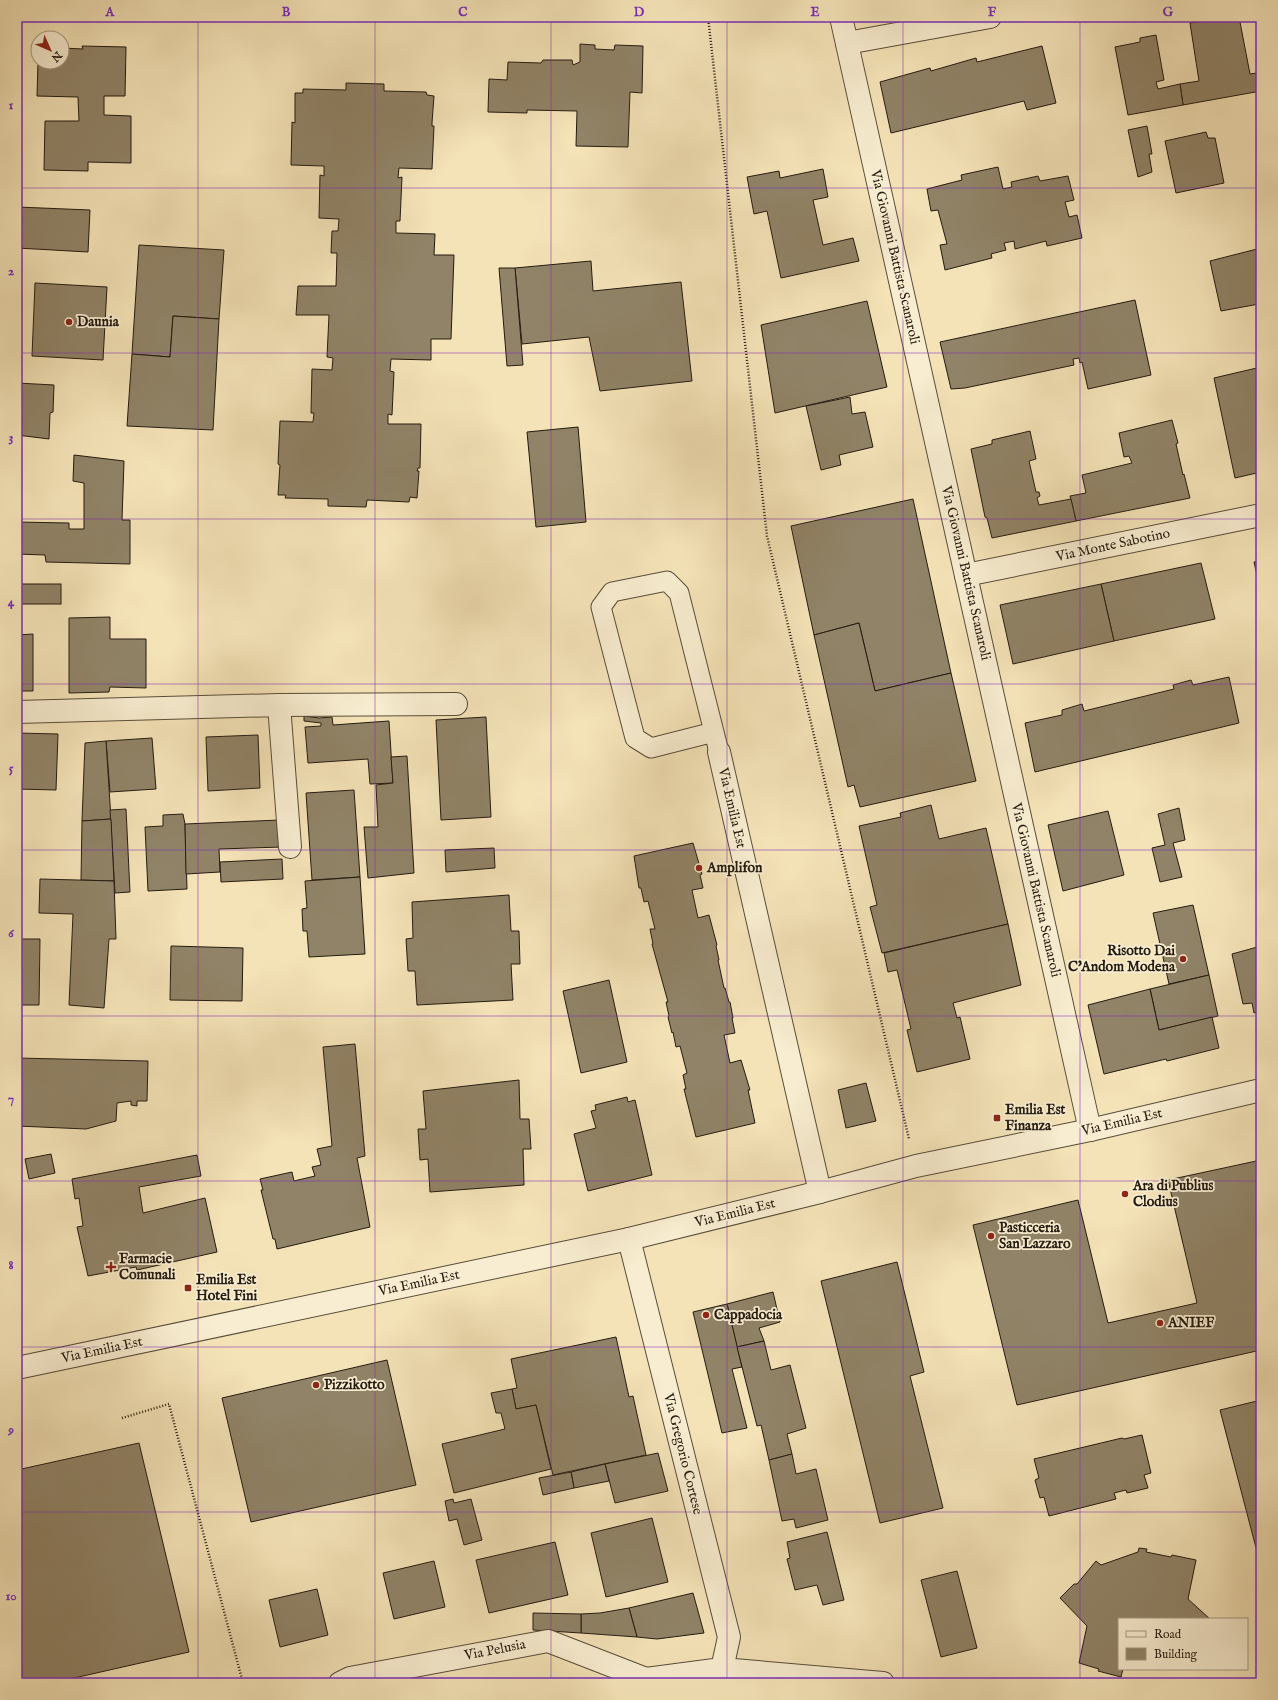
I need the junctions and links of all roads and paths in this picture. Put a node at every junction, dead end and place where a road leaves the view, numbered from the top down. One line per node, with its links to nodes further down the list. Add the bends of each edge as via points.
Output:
1 (708, 17): 14 (path, via 767,536)
2 (841, 17): 4 (street, Via Giovanni Battista Scanaroli)
3 (990, 17): 4 (street)
4 (847, 43): 6 (street, Via Giovanni Battista Scanaroli)
5 (1261, 515): 6 (street, Via Monte Sabotino)
6 (966, 575): 13 (street, Via Giovanni Battista Scanaroli)
7 (456, 704): 8 (street)
8 (278, 706): 9 (street); 11 (street)
9 (17, 712)
10 (717, 742): 10 (lane, via 679,593 667,581 612,592 601,607 635,738 651,748); 15 (street, Via Emilia Est)
11 (290, 847)
12 (1261, 1090): 13 (street, Via Emilia Est)
13 (1090, 1130): 14 (street, Via Emilia Est)
14 (916, 1166): 15 (street, Via Emilia Est)
15 (820, 1192): 16 (street, Via Emilia Est)
16 (629, 1239): 17 (street, Via Emilia Est); 19 (street, Via Gregorio Cortese, via 729,1637)
17 (17, 1368)
18 (122, 1418): 21 (path, via 169,1404)
19 (724, 1676): 20 (street, Via Pelusia); 23 (street, Via Pelusia)
20 (640, 1681): 22 (street, Via Pelusia, via 548,1640 350,1678)
21 (243, 1683)
22 (340, 1683)
23 (883, 1683)

